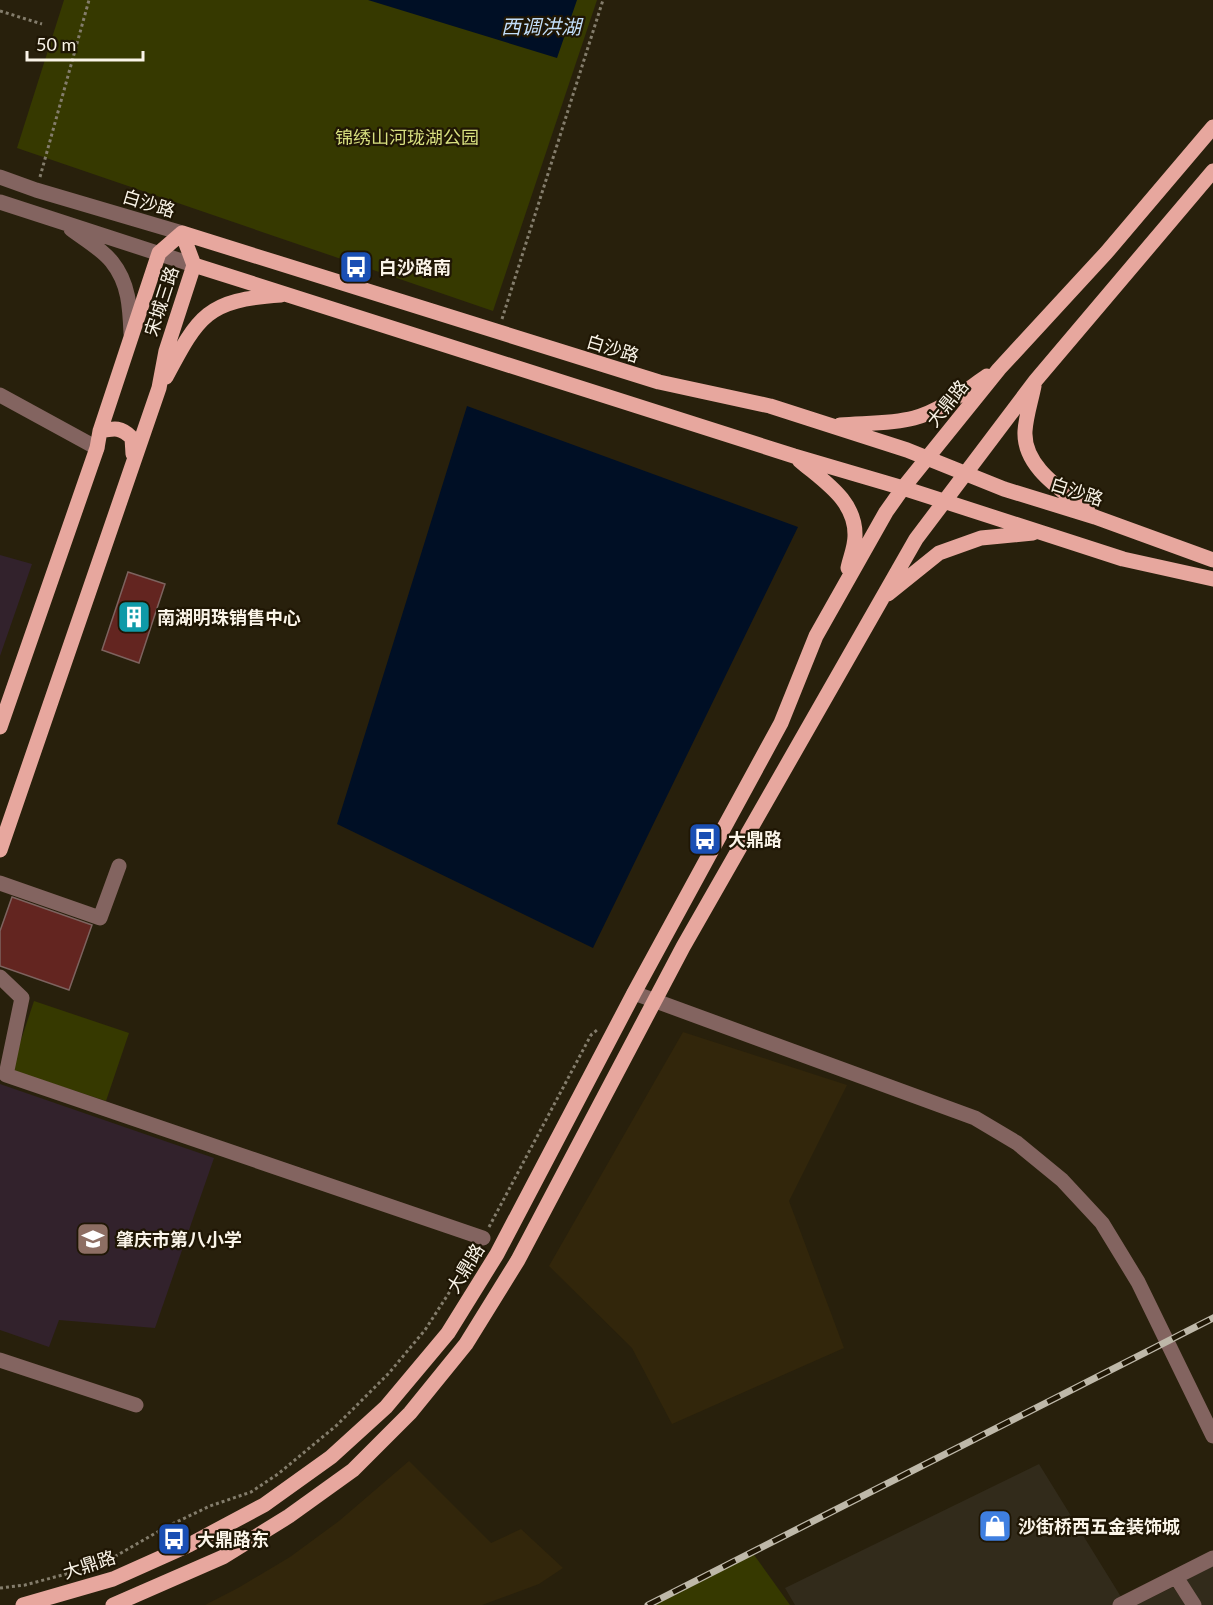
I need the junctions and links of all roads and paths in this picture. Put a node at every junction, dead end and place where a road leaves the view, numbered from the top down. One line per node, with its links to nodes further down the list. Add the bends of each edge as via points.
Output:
1 (89, 0): 8 (path)
2 (603, 0): 15 (path)
3 (0, 11): 4 (path)
4 (42, 24)
5 (1213, 127): 17 (main road, 大鼎路, via 1106,253)
6 (1213, 171): 18 (main road)
7 (0, 177): 8 (street, 白沙路)
8 (36, 190): 11 (street, 白沙路)
9 (0, 201): 10 (street)
10 (64, 224): 12 (street); 16 (street, via 111,261 124,281 130,303)
11 (182, 233): 12 (main road, 宋城三路); 13 (main road, 宋城三路); 15 (main road, 白沙路)
12 (159, 253): 13 (street); 16 (main road, 宋城三路)
13 (194, 265): 14 (main road); 19 (main road, 宋城三路, via 166,351)
14 (290, 294): 19 (main road, via 255,297 215,308 195,326); 24 (main road)
15 (498, 332): 21 (main road, 白沙路, via 659,382 770,406)
16 (131, 337): 22 (main road, 宋城三路)
17 (999, 369): 21 (main road, via 916,417); 25 (main road, 大鼎路)
18 (1036, 381): 27 (main road); 30 (main road, via 1025,433 1027,449 1034,465)
19 (159, 388): 26 (main road, 宋城三路)
20 (0, 395): 23 (street)
21 (831, 426): 25 (main road, 白沙路)
22 (100, 431): 23 (main road, 宋城三路); 26 (main road, via 124,430 132,438)
23 (97, 448): 36 (main road, 宋城三路)
24 (794, 456): 28 (main road); 34 (main road, via 840,495 849,508 855,538)
25 (928, 457): 27 (main road, 白沙路); 28 (main road, 大鼎路)
26 (134, 460): 37 (main road, 宋城三路)
27 (965, 473): 29 (main road); 30 (main road, 白沙路)
28 (903, 488): 29 (main road); 34 (main road, 大鼎路)
29 (943, 502): 31 (main road); 35 (main road, via 916,539)
30 (1095, 517): 32 (main road, 白沙路)
31 (1043, 533): 33 (main road, via 1123,560); 35 (main road, via 981,538 939,553)
32 (1213, 560)
33 (1213, 579)
34 (844, 585): 41 (main road, 大鼎路, via 816,636 781,723)
35 (881, 600): 42 (main road)
36 (0, 727)
37 (0, 850)
38 (119, 866): 39 (street, via 100,918)
39 (0, 883)
40 (0, 977): 44 (street, via 22,998 6,1075)
41 (634, 993): 42 (street); 51 (main road, 大鼎路, via 496,1254 448,1333 386,1407 332,1457 264,1505 113,1579)
42 (654, 999): 47 (street, via 975,1118 1017,1143 1062,1180 1102,1223 1138,1282); 52 (main road, via 518,1260 466,1344 410,1413 353,1470 289,1516 223,1557)
43 (598, 1028): 44 (path)
44 (483, 1238): 50 (path, via 425,1330 389,1373 337,1425 278,1474 251,1492 168,1526 100,1565)
45 (0, 1359): 46 (street)
46 (136, 1405)
47 (1213, 1436)
48 (1213, 1558): 49 (street)
49 (1176, 1577): 53 (street); 54 (street)
50 (0, 1588)
51 (23, 1605)
52 (113, 1605)
53 (1120, 1605)
54 (1194, 1605)

